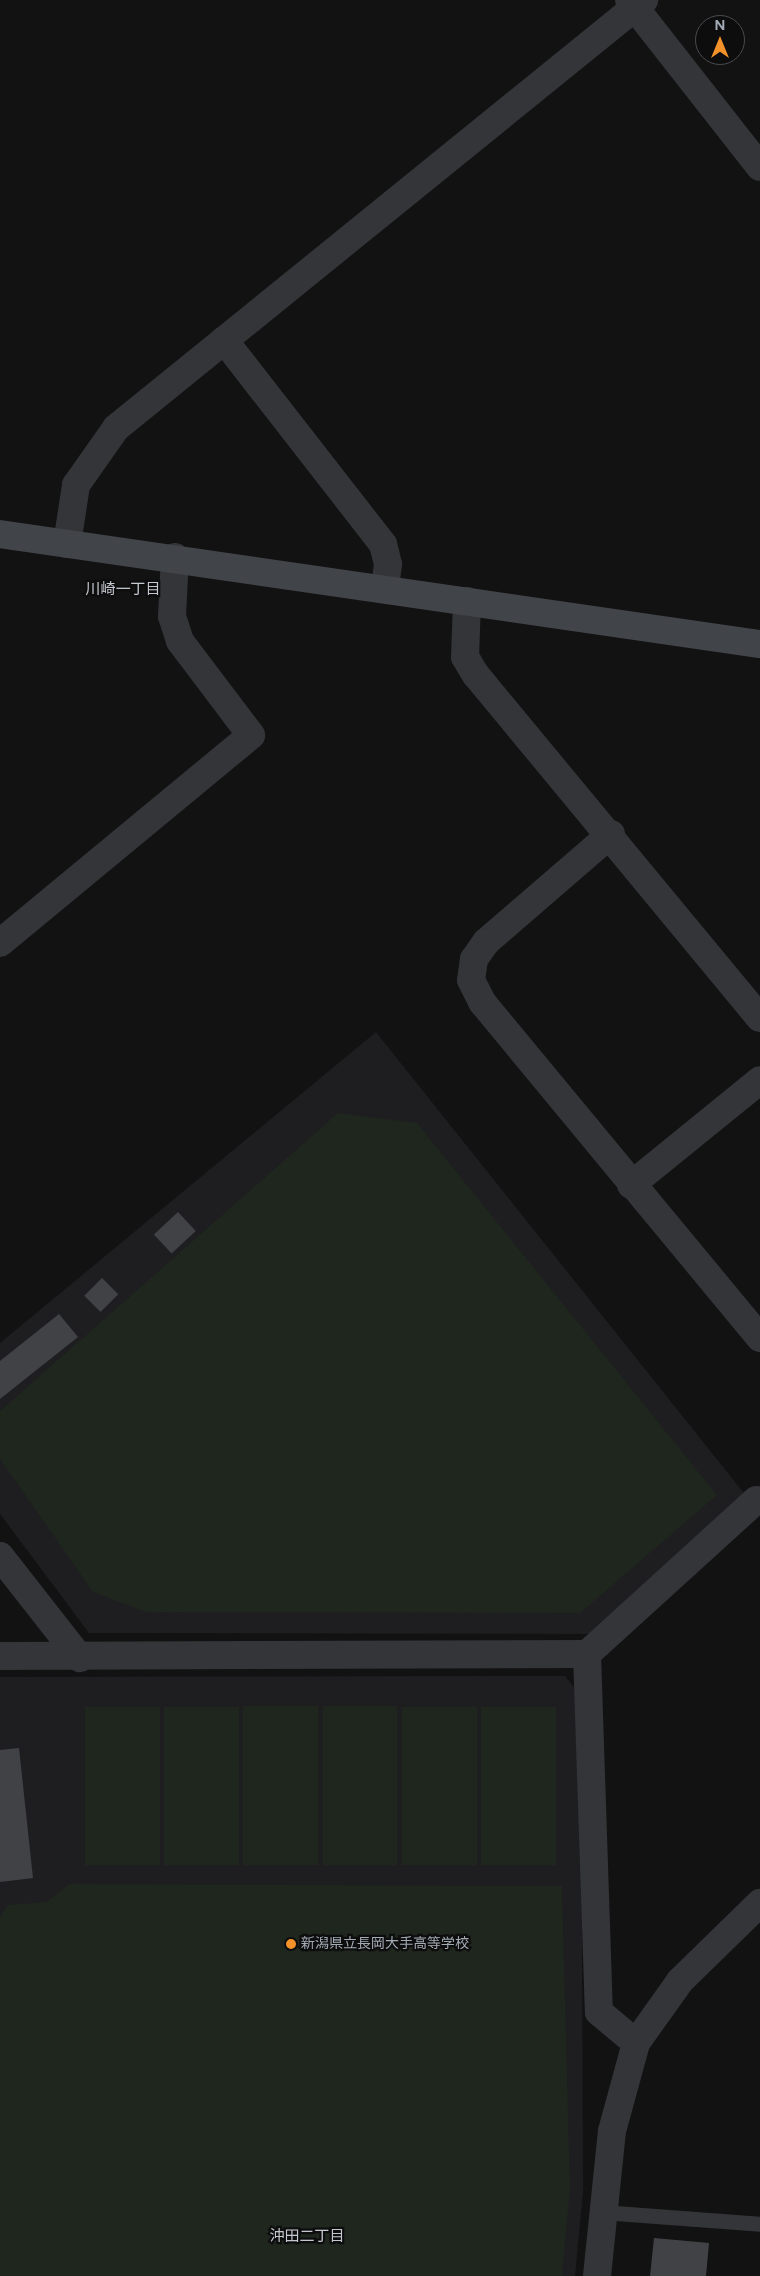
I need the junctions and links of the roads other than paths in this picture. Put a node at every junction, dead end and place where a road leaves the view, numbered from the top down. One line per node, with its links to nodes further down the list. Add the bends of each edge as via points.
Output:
1 (636, 2): 2 (street); 3 (street)
2 (760, 167)
3 (224, 340): 5 (street, via 116,428 92,458 76,485); 7 (street, via 383,544 388,564)
4 (0, 534): 5 (street)
5 (68, 544): 6 (street)
6 (175, 558): 7 (street); 11 (street, via 172,616 180,641 251,735)
7 (386, 587): 8 (street)
8 (466, 601): 9 (street); 10 (street, via 465,657 472,669)
9 (760, 644)
10 (611, 834): 12 (street); 14 (street, via 486,942 474,959 471,980 482,1002)
11 (0, 943)
12 (760, 1018)
13 (760, 1080): 14 (street)
14 (632, 1185): 15 (street)
15 (760, 1338)
16 (756, 1500): 18 (street)
17 (0, 1556): 20 (street)
18 (587, 1654): 20 (street); 22 (street, via 599,2012)
19 (0, 1656): 20 (street)
20 (80, 1658)
21 (760, 1903): 22 (street, via 680,1981)
22 (636, 2043): 23 (street, via 612,2131)
23 (602, 2212): 24 (lane); 25 (street)
24 (760, 2224)
25 (597, 2276)

